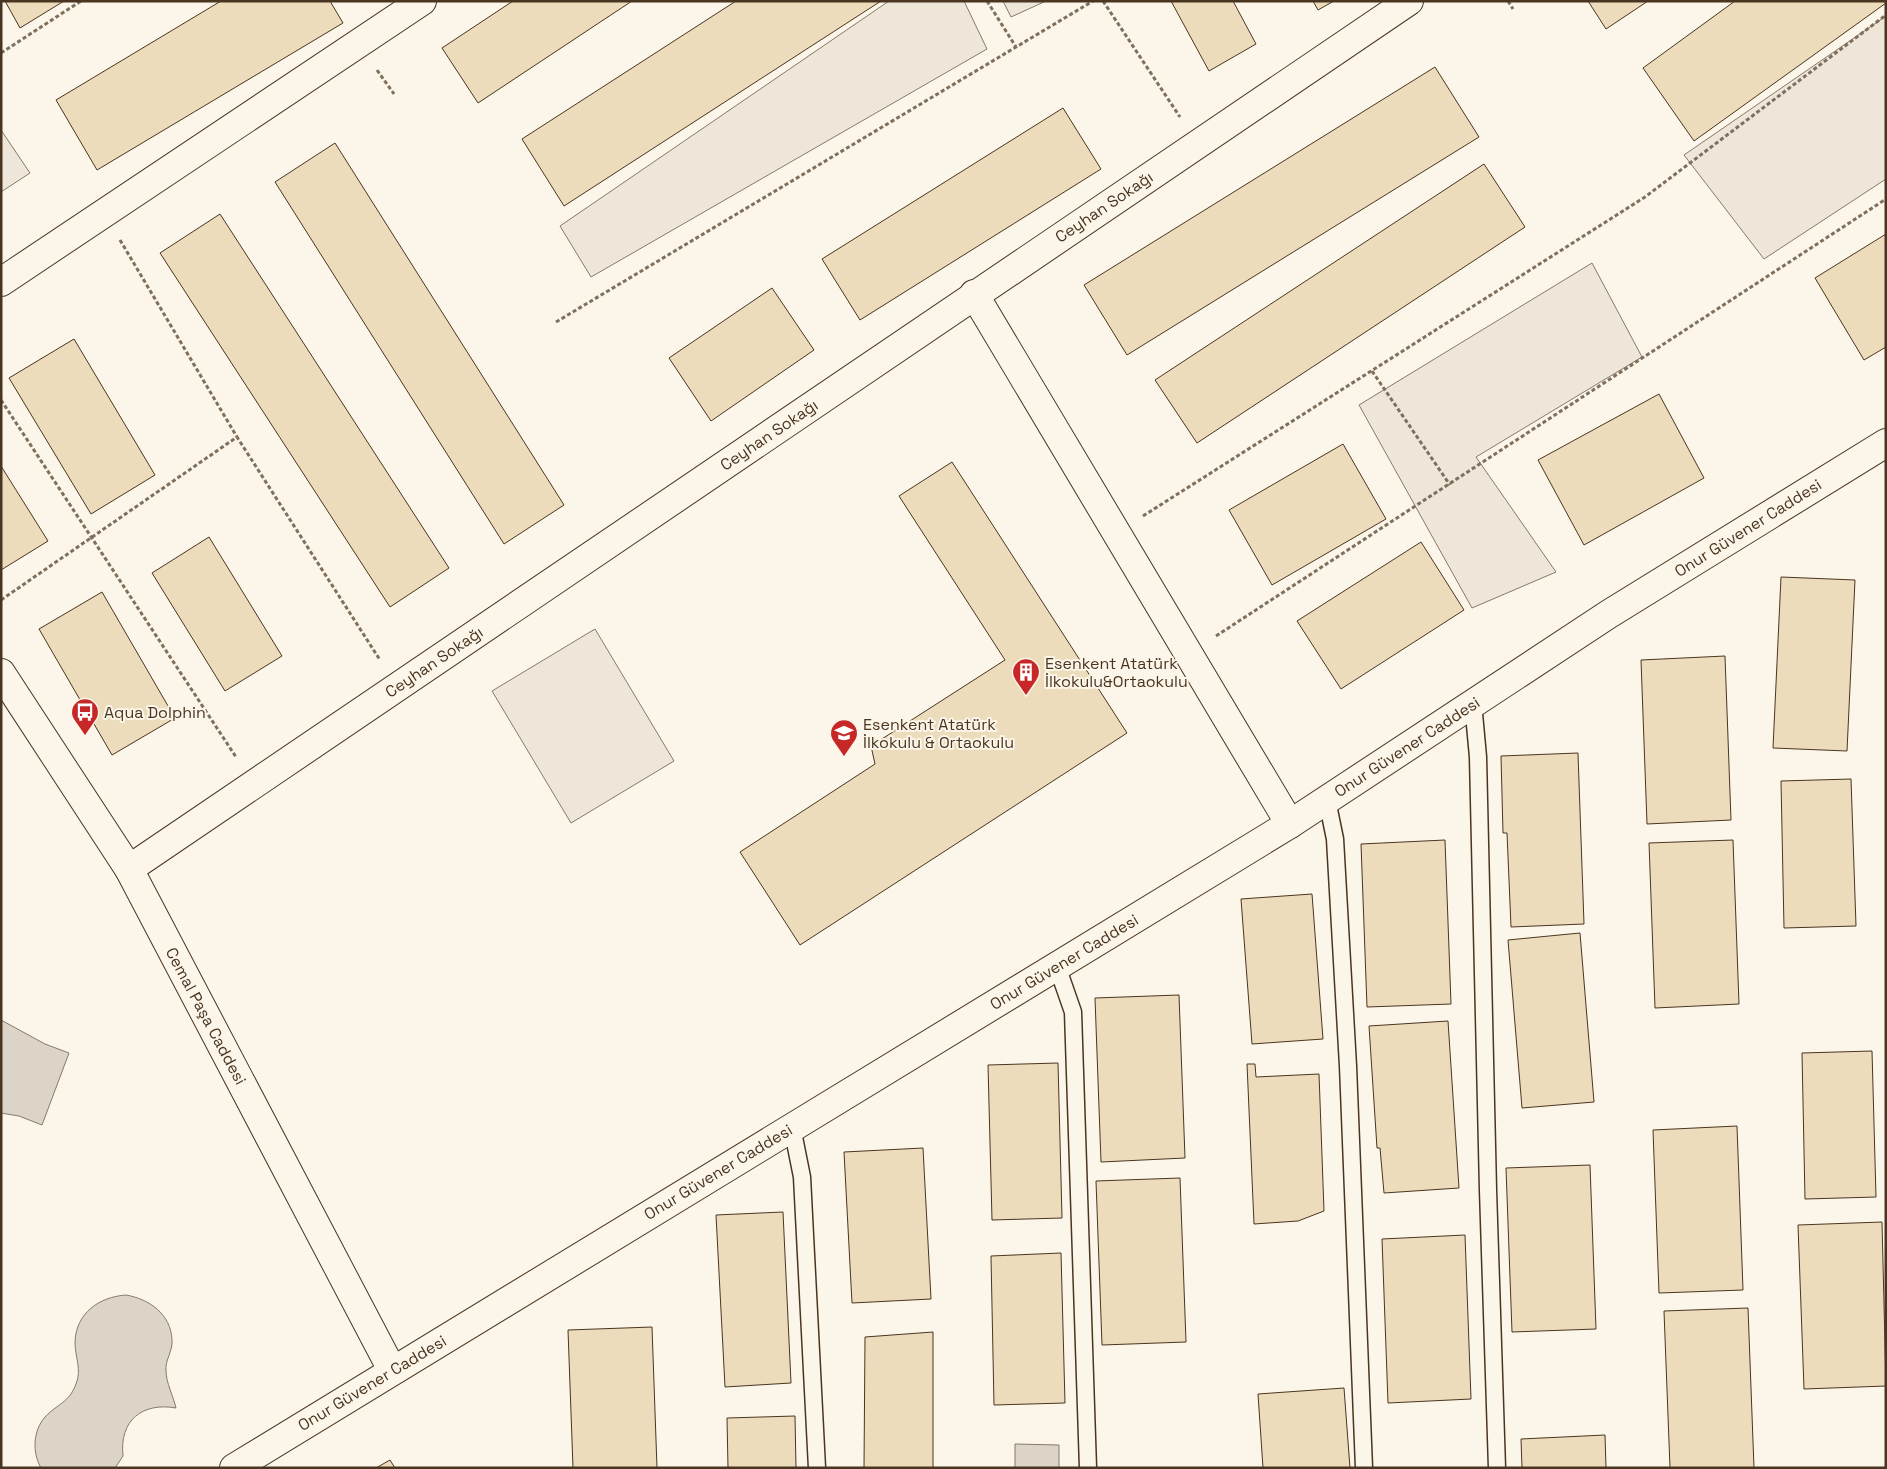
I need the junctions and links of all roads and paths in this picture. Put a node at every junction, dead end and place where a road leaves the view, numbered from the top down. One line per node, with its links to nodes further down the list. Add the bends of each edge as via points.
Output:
1 (81, 1): 11 (path)
2 (422, 1): 14 (street)
3 (987, 1): 10 (path)
4 (1093, 1): 10 (path)
5 (1103, 1): 12 (path)
6 (1409, 1): 12 (street, Ceyhan Sokağı)
7 (1508, 1): 8 (path)
8 (1512, 9)
9 (1886, 15): 18 (path, via 1645,197)
10 (1016, 47): 17 (path)
11 (1, 53)
12 (1198, 145): 16 (street, Ceyhan Sokağı)
13 (1886, 199): 22 (path)
14 (104, 213): 15 (street); 20 (path)
15 (1, 282)
16 (974, 294): 23 (street); 28 (street, Ceyhan Sokağı)
17 (556, 322)
18 (1372, 371): 22 (path); 23 (path)
19 (1, 400): 24 (path)
20 (237, 437): 24 (path); 28 (path)
21 (1886, 443): 29 (street, Onur Güvener Caddesi, via 1609,614)
22 (1450, 485): 26 (path)
23 (1117, 533): 26 (street)
24 (92, 538): 25 (path); 30 (path)
25 (1, 600)
26 (1189, 653): 32 (street)
27 (1, 673): 33 (street, Cemal Paşa Caddesi)
28 (398, 687): 30 (street, Ceyhan Sokağı)
29 (1474, 703): 31 (street, Onur Güvener Caddesi); 41 (lane)
30 (254, 784): 33 (street, Ceyhan Sokağı)
31 (1327, 800): 32 (street, Onur Güvener Caddesi); 40 (lane, via 1335,839)
32 (1290, 824): 34 (street, Onur Güvener Caddesi)
33 (129, 869): 36 (street, Cemal Paşa Caddesi)
34 (1057, 966): 35 (street, Onur Güvener Caddesi); 39 (lane, via 1073,1012)
35 (792, 1127): 36 (street, Onur Güvener Caddesi); 38 (lane, via 802,1177)
36 (392, 1370): 37 (street, Onur Güvener Caddesi)
37 (234, 1468)
38 (817, 1468)
39 (1088, 1468)
40 (1364, 1468)
41 (1498, 1468)

